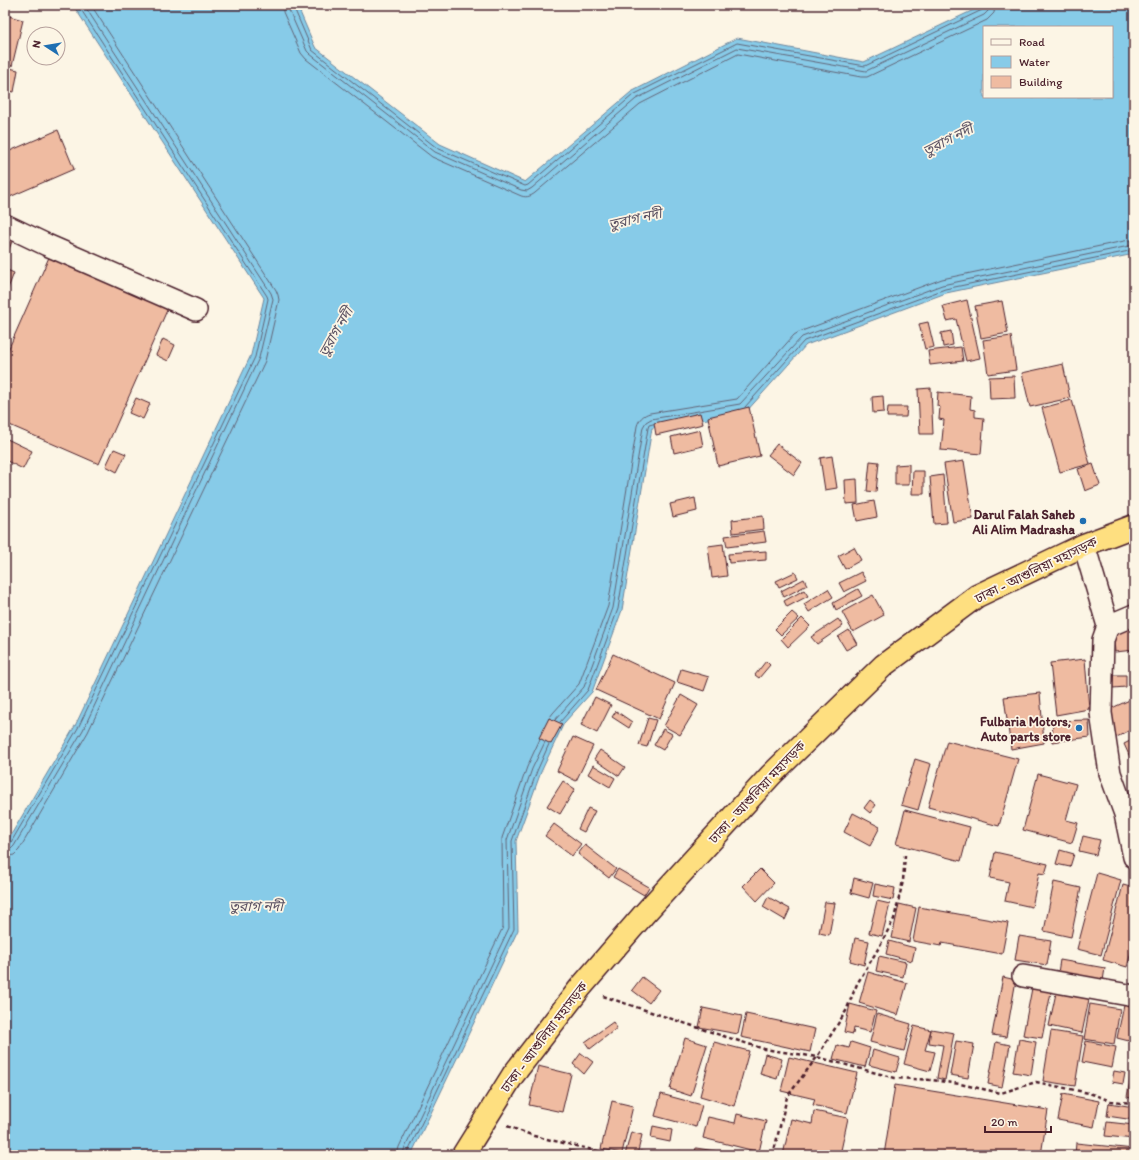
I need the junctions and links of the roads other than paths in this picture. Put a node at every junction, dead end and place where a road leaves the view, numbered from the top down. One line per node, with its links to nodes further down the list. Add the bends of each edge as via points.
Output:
1 (5, 225): 2 (street)
2 (196, 310)
3 (1134, 526): 4 (highway, ঢাকা - আশুলিয়া মহাসড়ক)
4 (1084, 545): 6 (street); 11 (highway, ঢাকা - আশুলিয়া মহাসড়ক, via 977,596 884,665 771,775 580,988 513,1075)
5 (1134, 615): 6 (street)
6 (1108, 626): 7 (street, via 1103,640 1101,713 1110,773)
7 (1130, 813): 8 (street)
8 (1134, 857)
9 (1023, 976): 10 (street)
10 (1134, 996)
11 (463, 1155)

